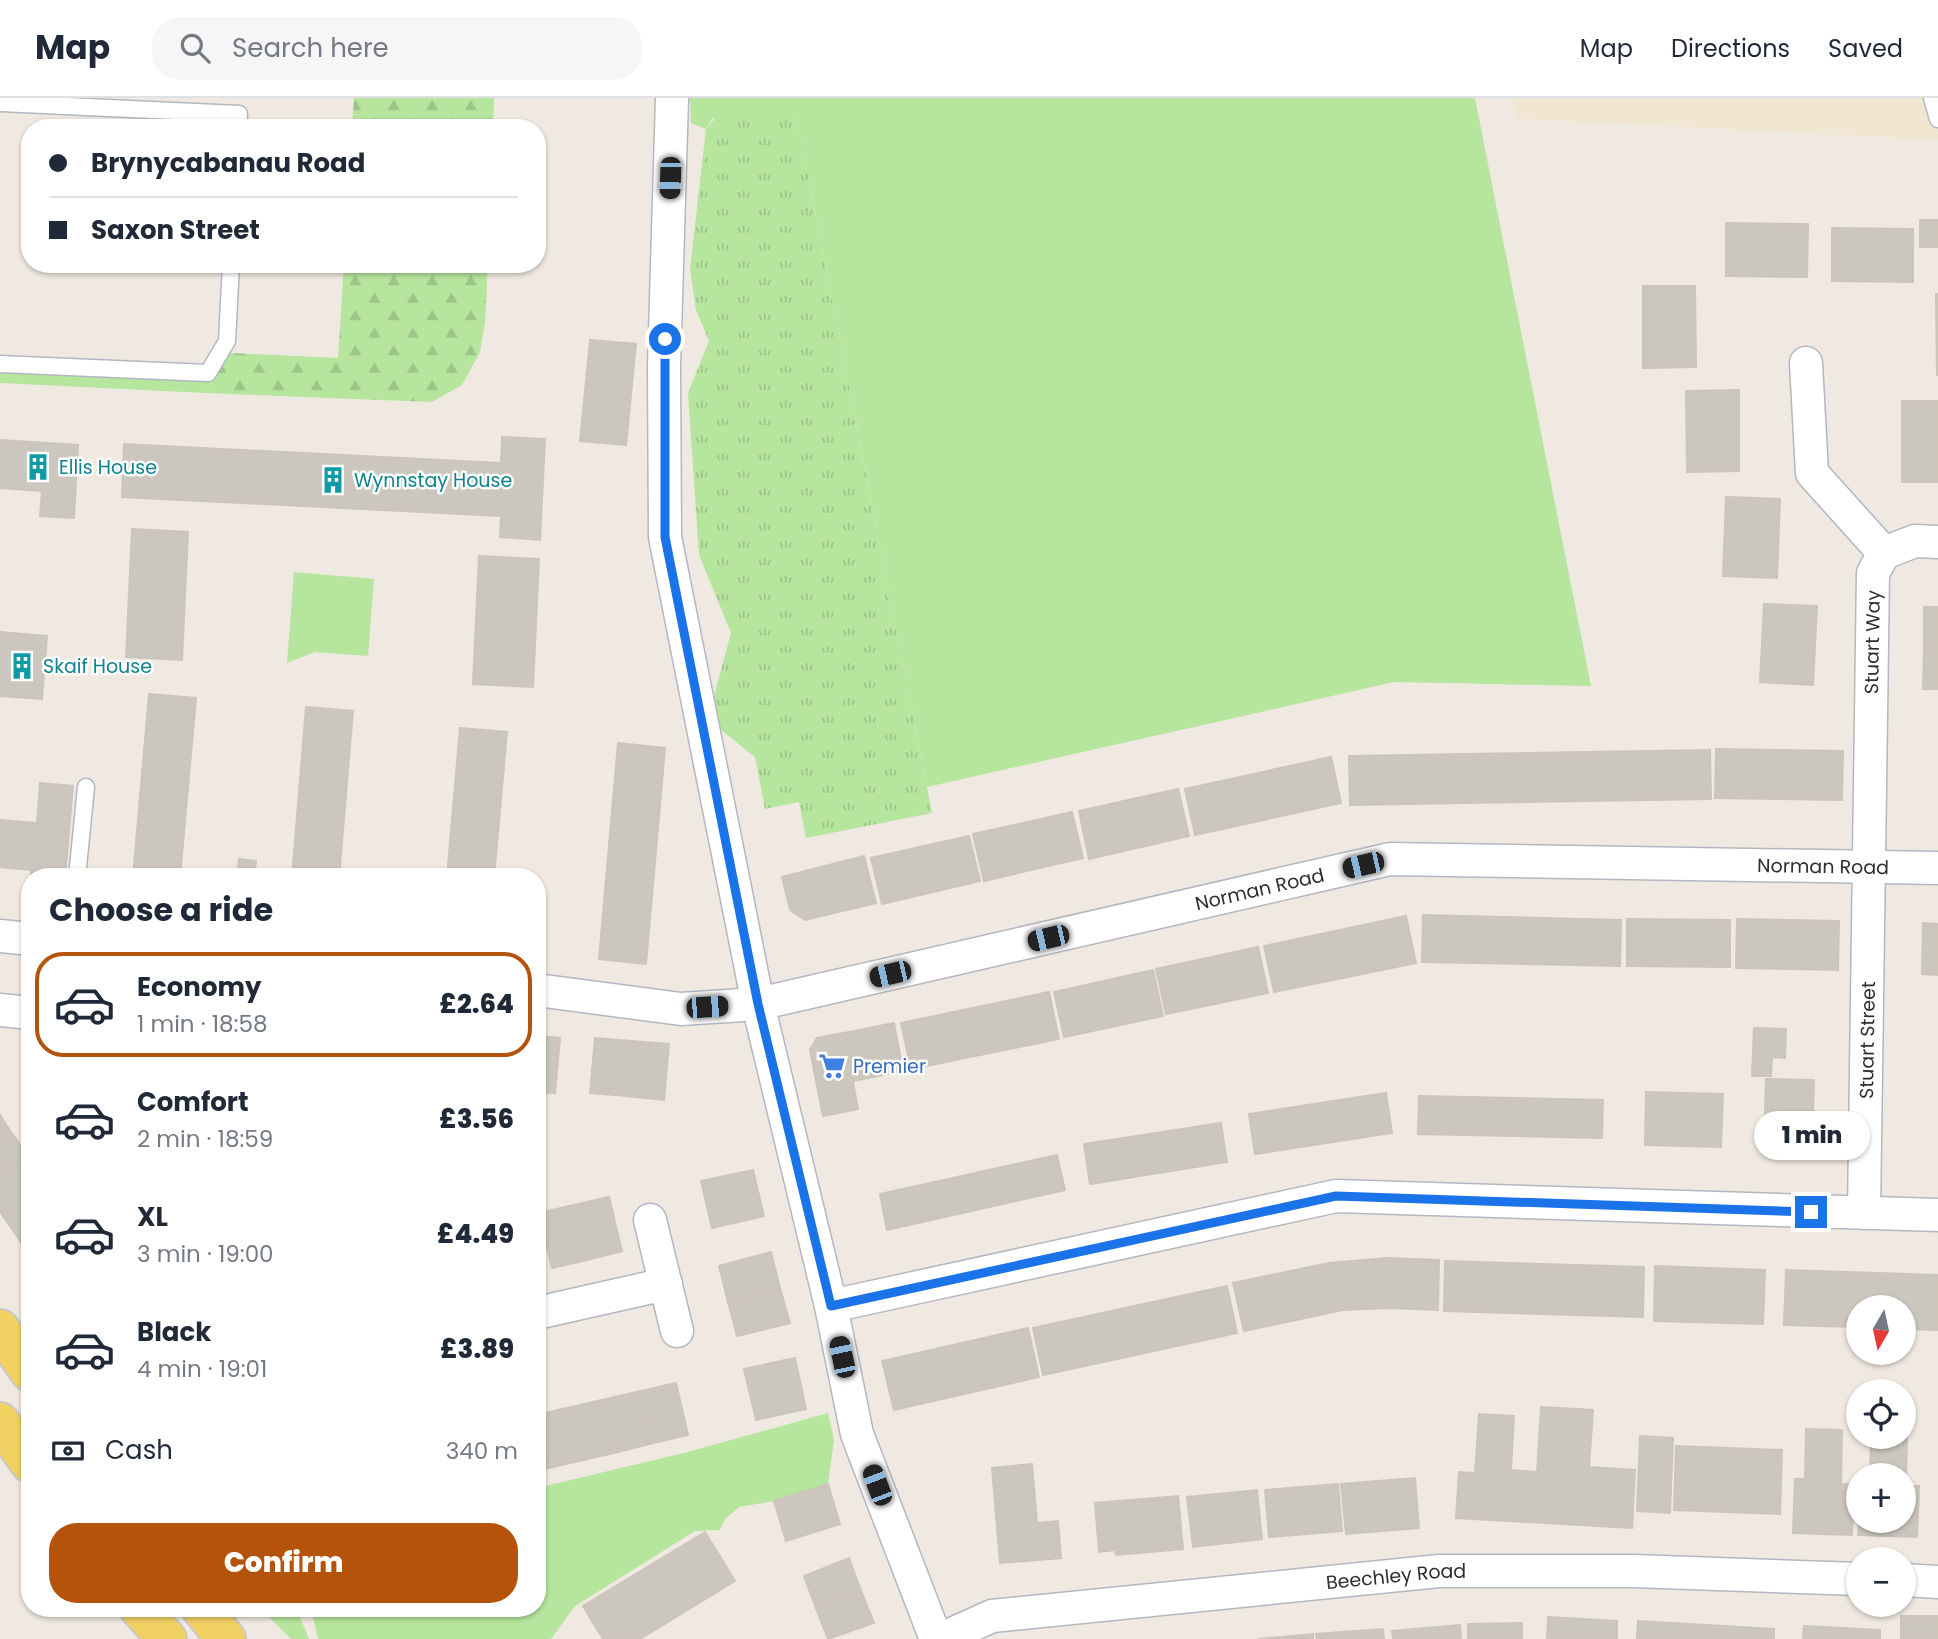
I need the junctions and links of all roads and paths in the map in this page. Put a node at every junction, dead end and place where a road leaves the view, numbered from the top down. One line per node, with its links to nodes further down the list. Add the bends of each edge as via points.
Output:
1 (672, 98): 18 (street, via 664,366 665,537)
2 (1932, 98): 5 (lane)
3 (0, 103): 4 (lane)
4 (239, 113)
5 (1938, 119)
6 (231, 273): 8 (lane, via 227,341 208,373)
7 (1806, 363): 10 (street, via 1812,473)
8 (0, 364)
9 (1938, 542): 10 (street, via 1914,541)
10 (1884, 553): 13 (street, Stuart Way, via 1873,573)
11 (86, 787): 12 (lane)
12 (78, 868)
13 (1870, 868): 14 (street, Norman Road); 18 (street, Norman Road, via 1390,859); 21 (street, Stuart Street)
14 (1938, 868)
15 (0, 936): 16 (street)
16 (21, 938)
17 (546, 991): 18 (street, Norman Road, via 681,1009)
18 (758, 1004): 25 (street)
19 (0, 1010): 20 (street)
20 (21, 1012)
21 (1864, 1213): 22 (street); 25 (street, via 1336,1196)
22 (1938, 1215)
23 (650, 1220): 24 (street)
24 (666, 1284): 26 (street); 28 (street)
25 (831, 1306): 37 (street, via 858,1434)
26 (546, 1311)
27 (0, 1329): 29 (main road)
28 (677, 1331)
29 (21, 1359)
30 (0, 1422): 31 (main road)
31 (21, 1451)
32 (1846, 1579): 38 (street, Beechley Road, via 1634,1571 1439,1571 992,1616)
33 (1916, 1581): 34 (street)
34 (1938, 1582)
35 (147, 1617): 36 (main road)
36 (167, 1639)
37 (936, 1639)
38 (941, 1639)

